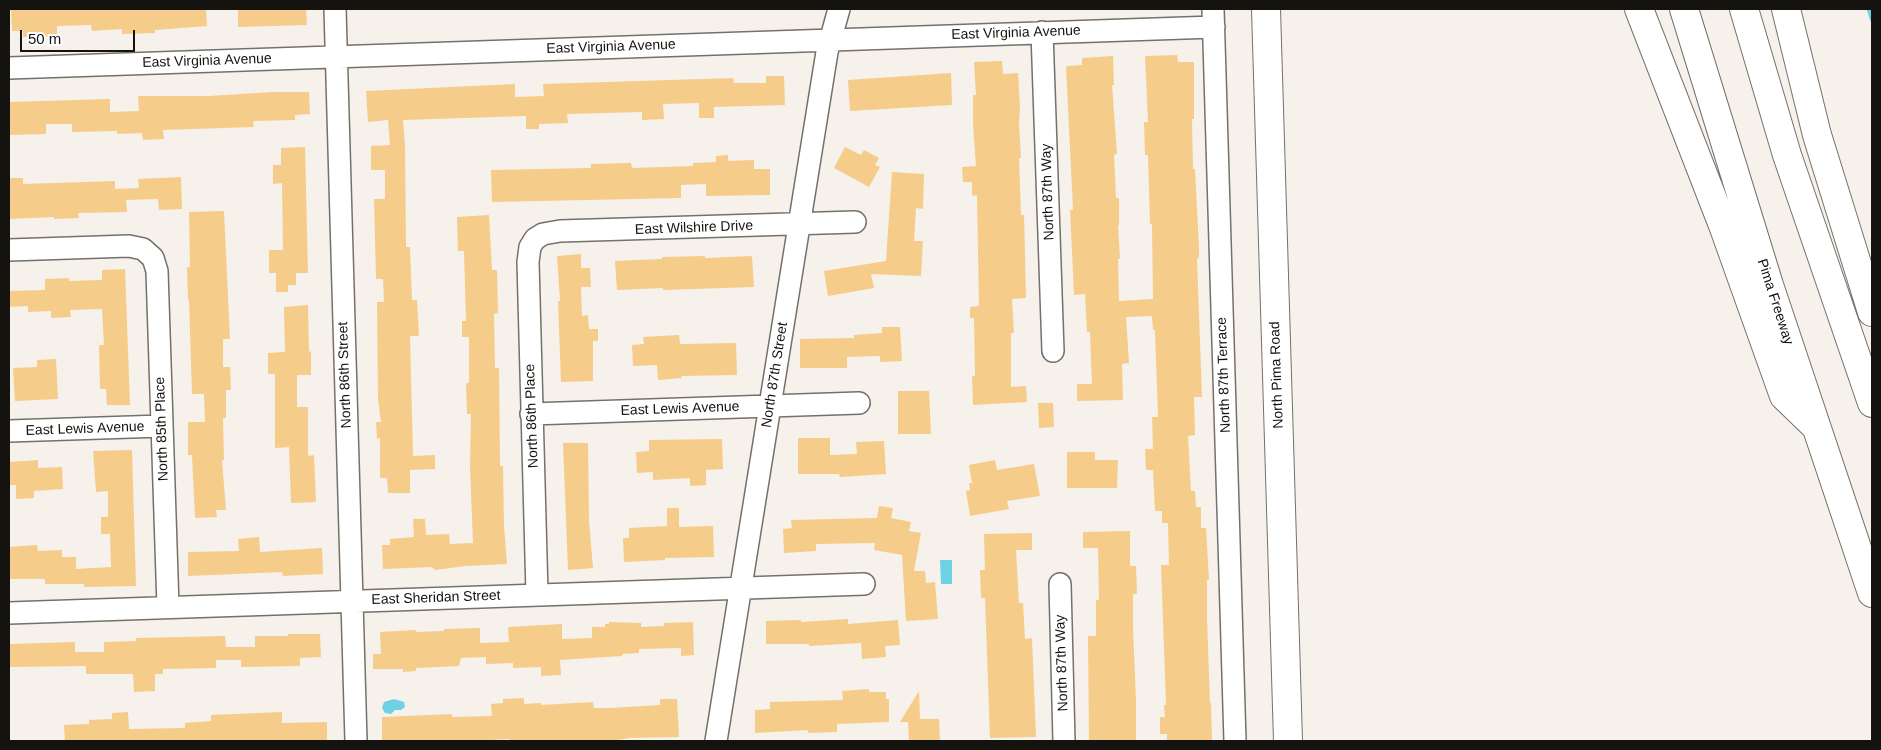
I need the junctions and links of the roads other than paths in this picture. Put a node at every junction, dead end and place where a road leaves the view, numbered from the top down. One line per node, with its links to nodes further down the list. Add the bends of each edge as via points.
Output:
1 (336, 9): 11 (street, North 86th Street)
2 (839, 9): 10 (street, North 87th Street)
3 (1266, 9): 38 (main road, North Pima Road)
4 (1639, 9): 24 (main road, via 1724,228 1784,396)
5 (1684, 9): 24 (main road, Pima Freeway, via 1769,284)
6 (1744, 9): 20 (main road, via 1787,155)
7 (1786, 9): 17 (main road, via 1817,135)
8 (1214, 18): 9 (street, East Virginia Avenue); 37 (street, North 87th Terrace)
9 (1042, 32): 10 (street, East Virginia Avenue); 18 (street, North 87th Way)
10 (830, 40): 11 (street, East Virginia Avenue); 14 (street, North 87th Street)
11 (337, 57): 12 (street, East Virginia Avenue); 31 (street, North 86th Street)
12 (9, 68)
13 (855, 222): 14 (street, East Wilshire Drive)
14 (800, 224): 15 (street, East Wilshire Drive, via 560,231 543,234); 21 (street, North 87th Street)
15 (535, 240): 22 (street, North 86th Place, via 530,246 528,262)
16 (9, 250): 23 (street, North 85th Place, via 129,246 149,253 157,271)
17 (1872, 312)
18 (1053, 351)
19 (859, 403): 21 (street, East Lewis Avenue)
20 (1872, 403)
21 (770, 406): 22 (street, East Lewis Avenue); 28 (street, North 87th Street)
22 (531, 414): 30 (street, North 86th Place)
23 (162, 426): 25 (street, East Lewis Avenue); 32 (street, North 85th Place)
24 (1819, 430): 29 (main road, Pima Freeway)
25 (9, 431)
26 (864, 584): 28 (street, East Sheridan Street)
27 (1060, 584): 36 (street, North 87th Way)
28 (741, 589): 30 (street, East Sheridan Street); 35 (street, North 87th Street)
29 (1872, 593)
30 (537, 594): 31 (street, East Sheridan Street)
31 (352, 602): 32 (street, East Sheridan Street); 34 (street, North 86th Street)
32 (168, 607): 33 (street, East Sheridan Street)
33 (9, 613)
34 (356, 741)
35 (716, 741)
36 (1064, 741)
37 (1235, 741)
38 (1288, 741)

